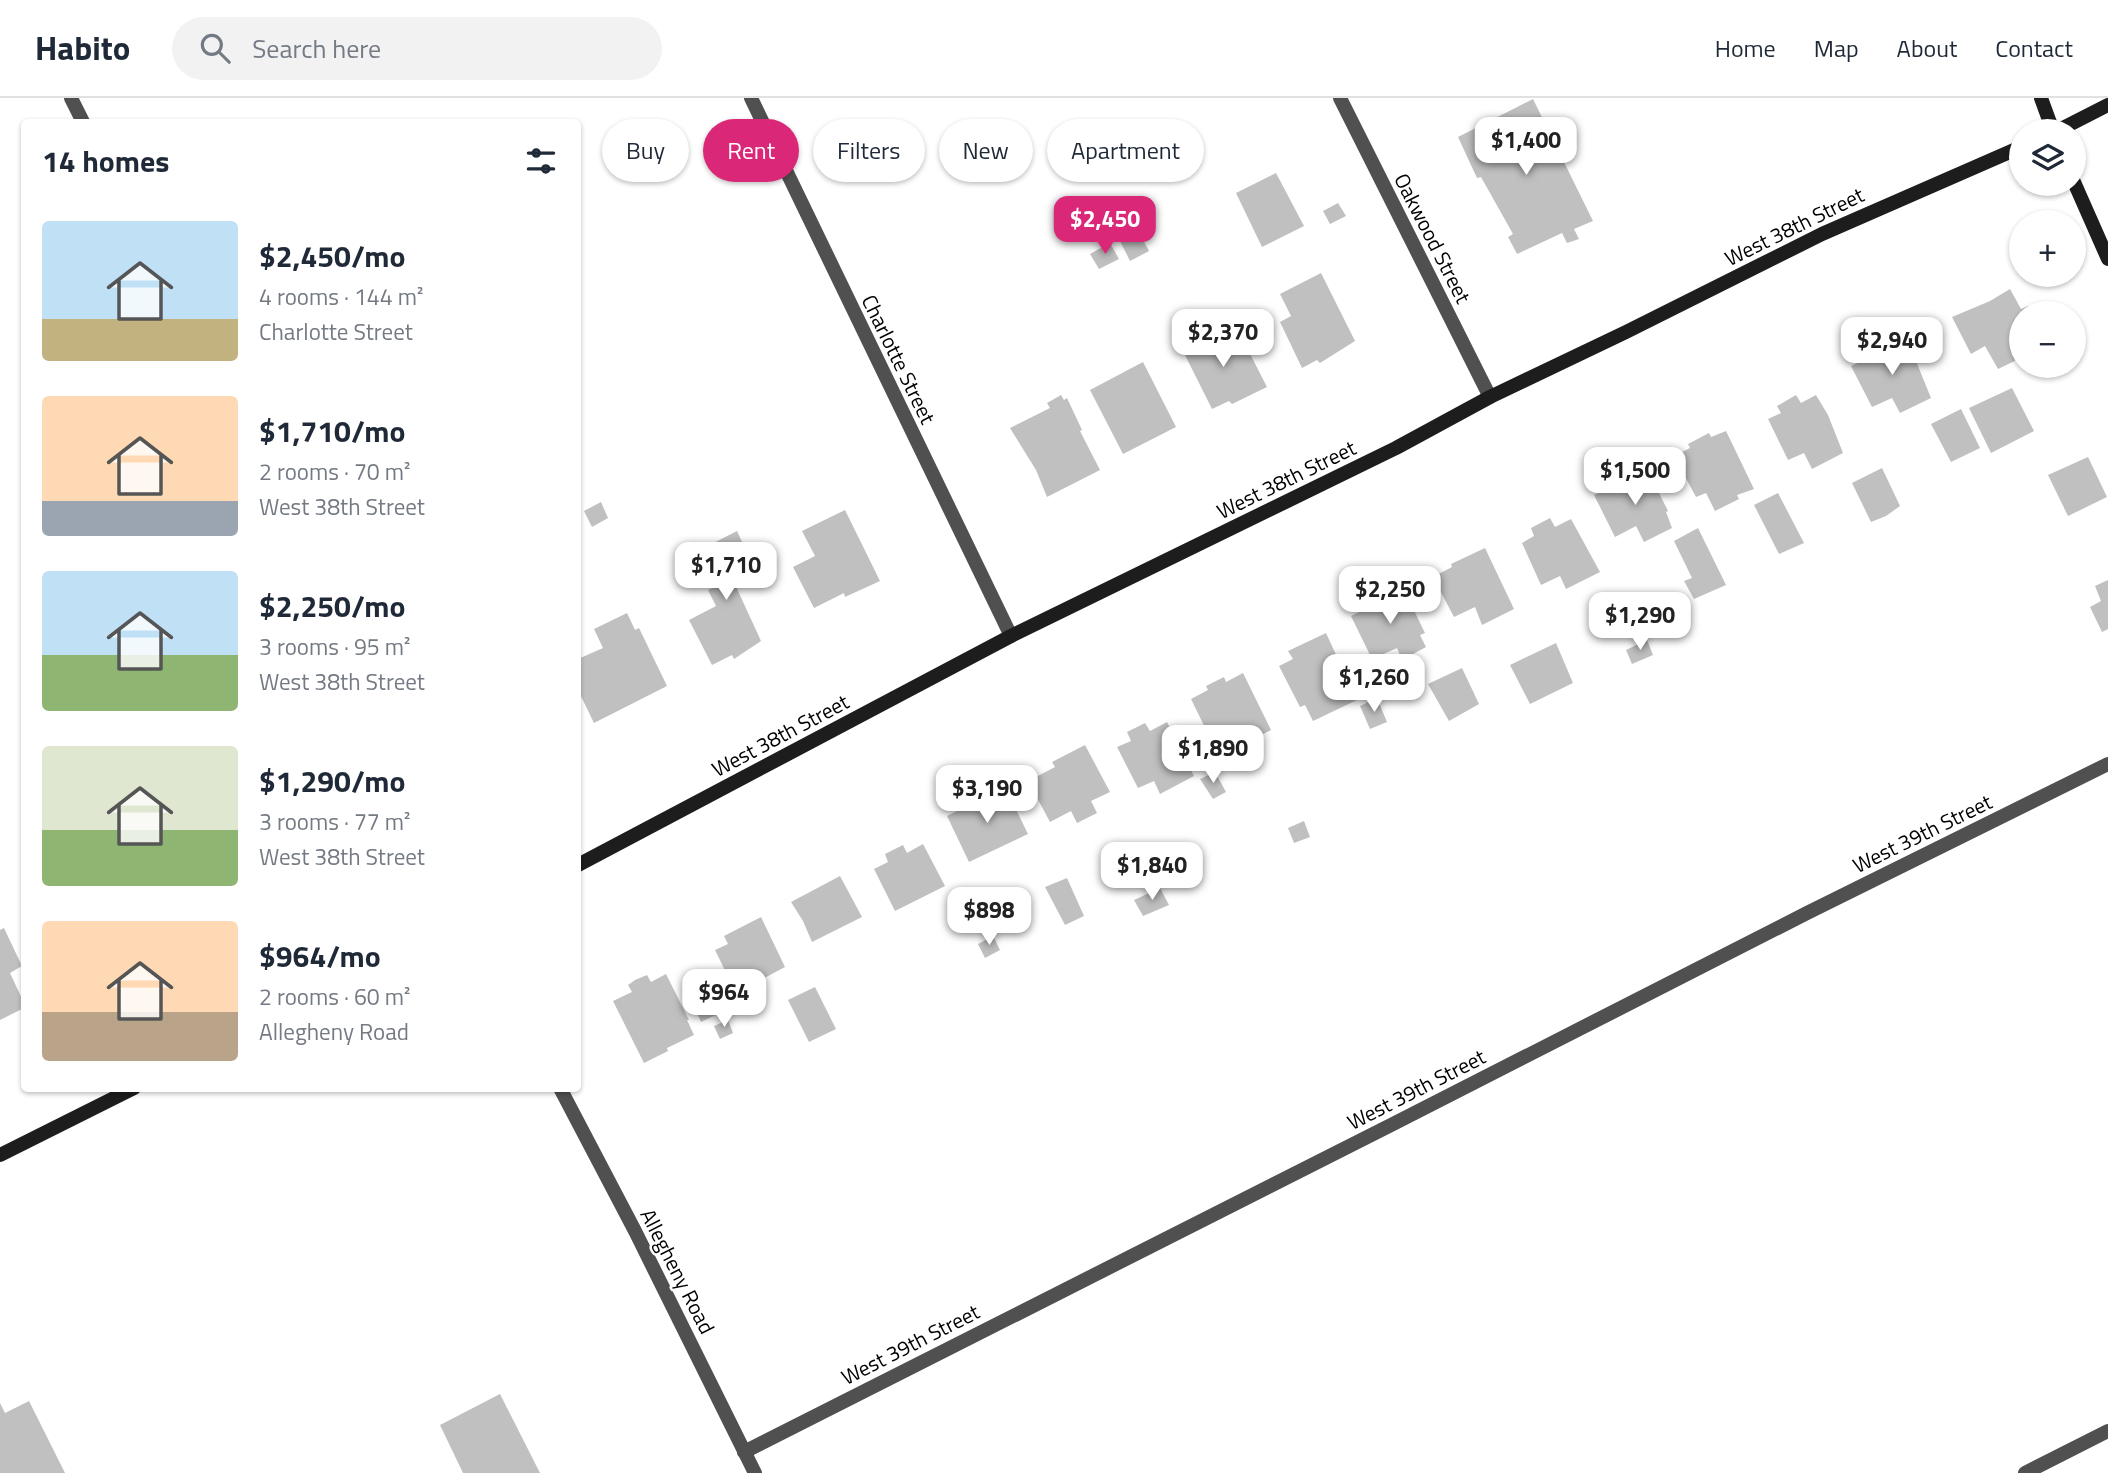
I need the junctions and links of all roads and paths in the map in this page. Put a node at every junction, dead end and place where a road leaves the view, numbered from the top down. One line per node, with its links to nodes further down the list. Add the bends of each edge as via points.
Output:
1 (71, 98): 6 (street)
2 (751, 98): 13 (street, Charlotte Street)
3 (1340, 98): 12 (street, Oakwood Street)
4 (2041, 98): 7 (main road)
5 (2108, 105): 8 (main road)
6 (82, 119)
7 (2050, 119)
8 (2079, 119)
9 (2009, 152): 12 (main road, West 38th Street, via 1822,234)
10 (2080, 196): 11 (main road)
11 (2108, 259)
12 (1490, 397): 13 (main road, West 38th Street, via 1352,470)
13 (1011, 636): 15 (main road, West 38th Street)
14 (2108, 764): 20 (street, West 39th Street)
15 (581, 862)
16 (126, 1092): 18 (main road)
17 (562, 1092): 20 (street, Allegheny Road)
18 (0, 1155)
19 (2108, 1431): 22 (street)
20 (744, 1452): 21 (street, Allegheny Road)
21 (755, 1473)
22 (2025, 1473)

